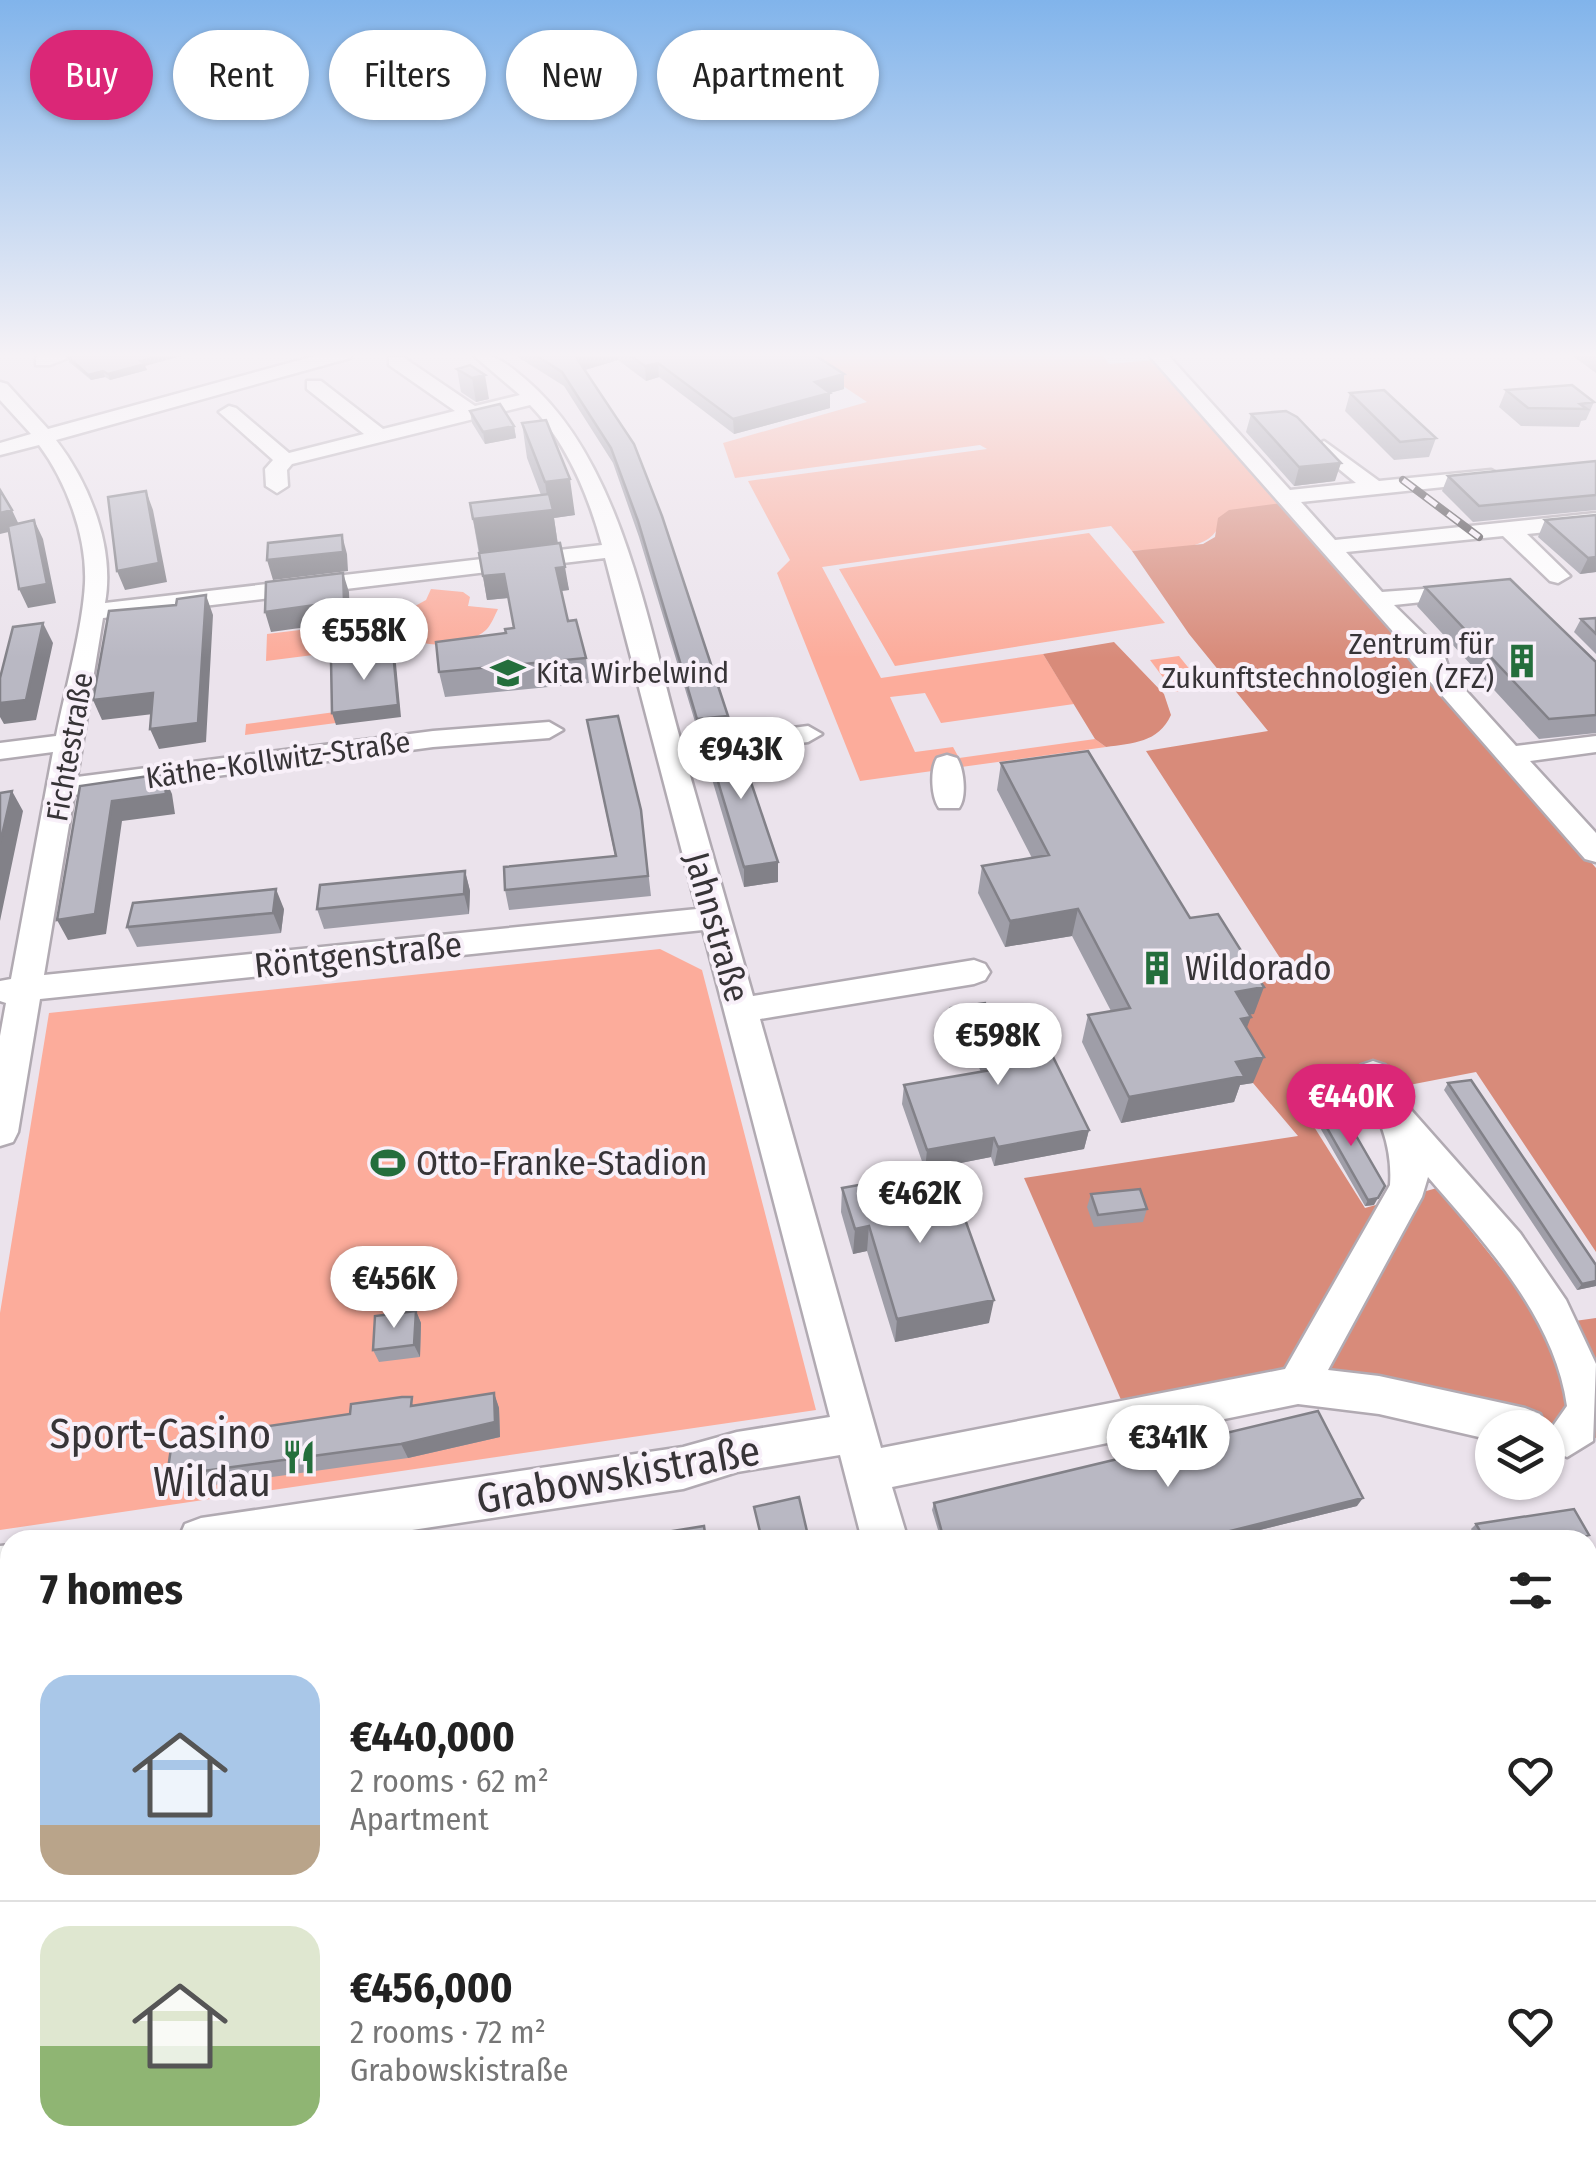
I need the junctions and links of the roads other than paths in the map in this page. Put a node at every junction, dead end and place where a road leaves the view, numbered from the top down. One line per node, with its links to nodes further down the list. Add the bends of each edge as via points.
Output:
1 (58, 455): 19 (street, Fichtestraße, via 88,520 98,582)
2 (280, 455): 7 (street)
3 (303, 455): 7 (street)
4 (580, 455): 15 (street, Jahnstraße)
5 (1248, 455): 11 (street)
6 (1334, 455): 10 (street)
7 (285, 460): 9 (street, via 276,469)
8 (1522, 473): 10 (street)
9 (277, 486)
10 (1375, 488): 11 (street)
11 (1284, 496): 14 (street)
12 (1596, 520): 13 (street)
13 (1508, 529): 14 (street); 16 (street)
14 (1328, 547): 18 (street)
15 (615, 550): 19 (street, via 476,574); 25 (street, Jahnstraße)
16 (1558, 576)
17 (1491, 588): 18 (street)
18 (1376, 600): 26 (street)
19 (95, 612): 22 (street, Fichtestraße)
20 (550, 730): 28 (street, Käthe-Kollwitz-Straße)
21 (808, 734): 25 (street)
22 (70, 742): 24 (street); 28 (street, Fichtestraße)
23 (1596, 744): 26 (street)
24 (0, 752)
25 (669, 752): 31 (street, Jahnstraße)
26 (1510, 755): 30 (street)
27 (948, 764): 29 (street)
28 (62, 788): 33 (street, Fichtestraße)
29 (950, 802)
30 (1596, 852)
31 (716, 918): 33 (street, Röntgenstraße); 34 (street, Jahnstraße)
32 (974, 972): 34 (street)
33 (12, 990): 37 (street, Fichtestraße)
34 (741, 1010): 41 (street, Jahnstraße)
35 (1373, 1074): 36 (street)
36 (1402, 1122): 38 (street, via 1412,1159 1409,1186); 40 (street, via 1493,1225 1558,1325 1588,1405)
37 (0, 1132)
38 (1298, 1386): 39 (street, Grabowskistraße); 41 (street, Grabowskistraße)
39 (1475, 1417)
40 (1570, 1438)
41 (861, 1452): 42 (street, Grabowskistraße, via 737,1452 683,1468); 43 (street, Jahnstraße)
42 (268, 1530)
43 (882, 1530)

